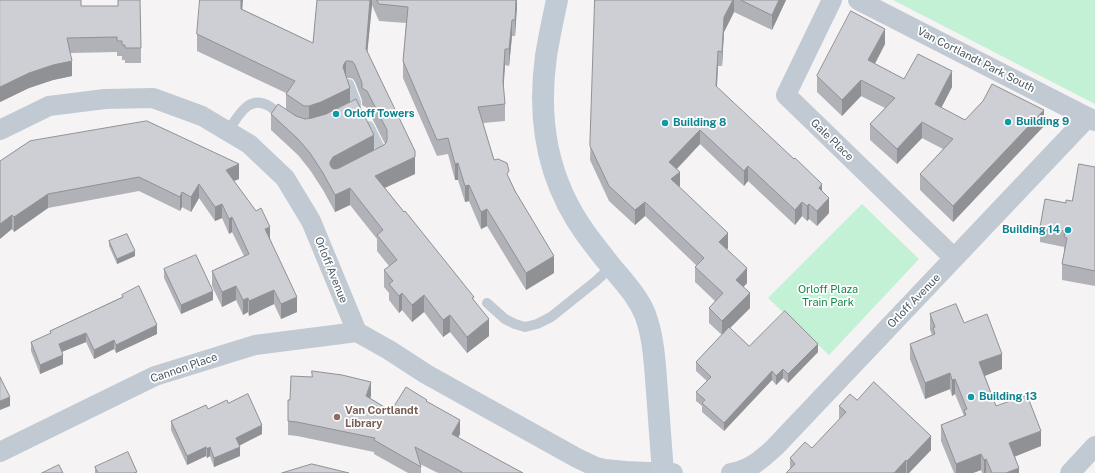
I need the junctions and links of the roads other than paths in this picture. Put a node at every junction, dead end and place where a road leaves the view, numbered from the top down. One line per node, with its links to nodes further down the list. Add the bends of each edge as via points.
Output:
1 (557, 0): 13 (main road, via 546,57 543,92 547,148 563,196 584,231)
2 (832, 0): 12 (street, Gale Place, via 786,95)
3 (858, 0): 7 (street, Van Cortlandt Park South)
4 (349, 84): 5 (lane)
5 (356, 109): 6 (lane); 11 (lane, via 361,111 380,150 381,156)
6 (345, 114)
7 (1092, 119): 12 (street, Orloff Avenue)
8 (292, 123): 10 (lane, via 267,105 258,102 243,108)
9 (0, 130): 10 (street, Orloff Avenue, via 49,106 105,99 153,98 202,116)
10 (228, 131): 15 (street, Orloff Avenue, via 248,144 285,178 311,221)
11 (368, 163)
12 (954, 258): 20 (street, Orloff Avenue, via 775,447 756,464)
13 (611, 267): 14 (lane, via 551,317 537,324 515,324); 18 (main road, via 639,302 645,314 655,371)
14 (487, 304)
15 (357, 332): 17 (street, Cannon Place, via 255,345 155,376); 18 (street, via 436,380 587,463 614,470)
16 (1095, 446): 21 (street)
17 (0, 452)
18 (663, 473): 19 (street)
19 (673, 473)
20 (731, 473)
21 (1070, 473)

